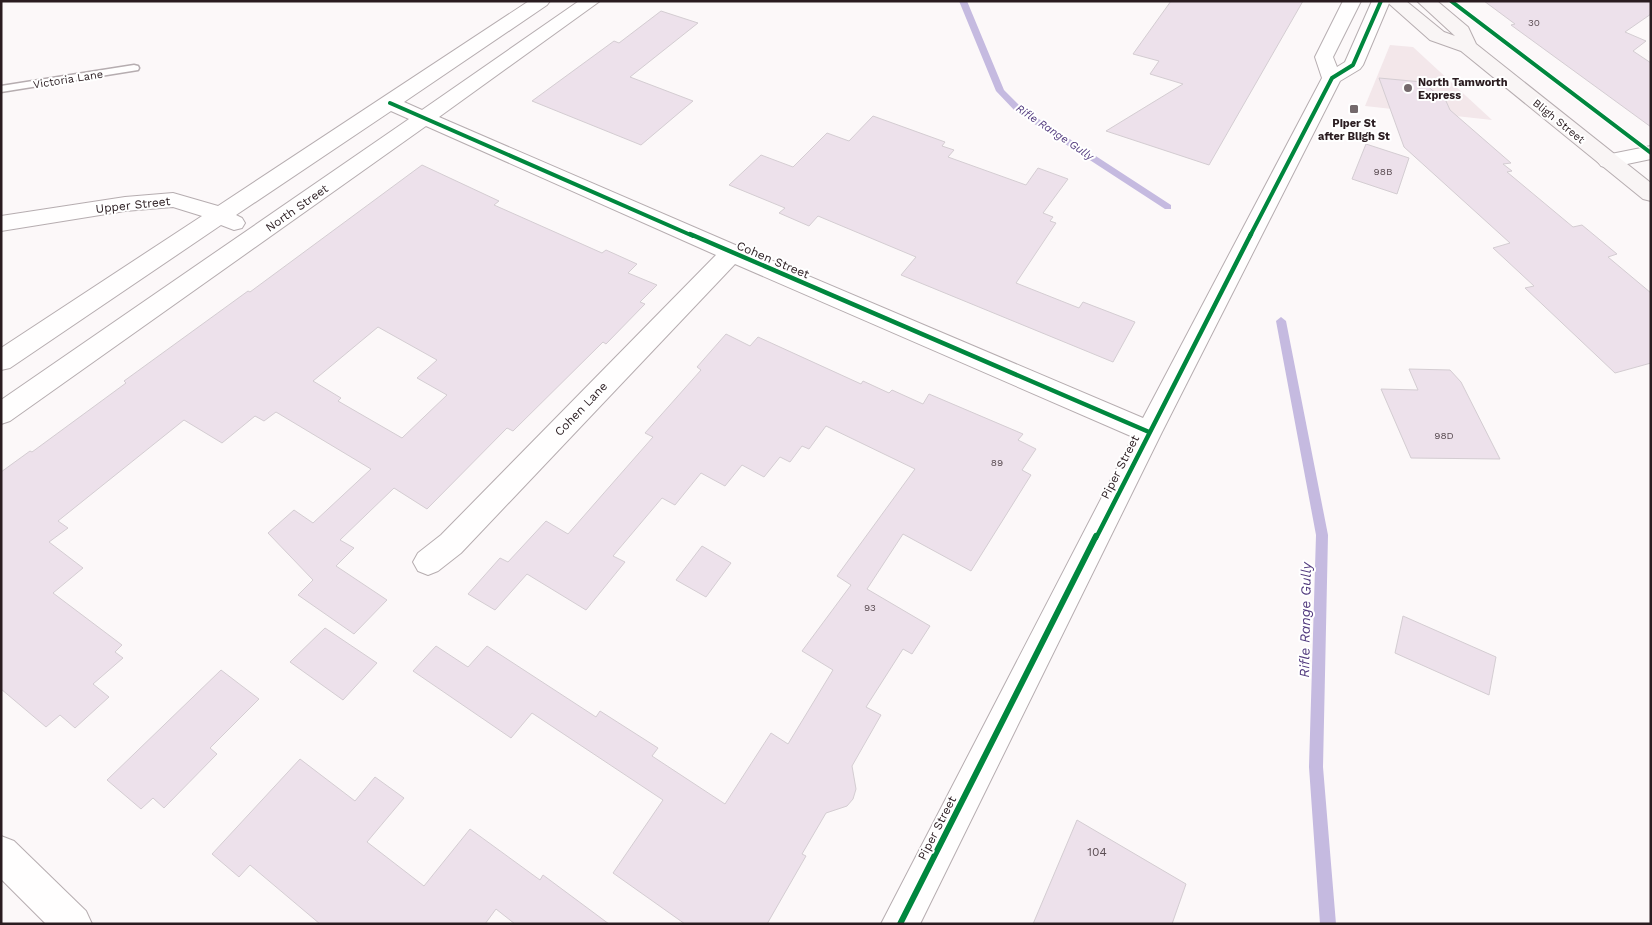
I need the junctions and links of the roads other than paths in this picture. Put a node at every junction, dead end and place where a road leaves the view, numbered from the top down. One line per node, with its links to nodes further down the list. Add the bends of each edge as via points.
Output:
1 (541, 1): 11 (street)
2 (1352, 1): 9 (street, via 1324,57)
3 (1381, 1): 9 (street, via 1353,65)
4 (1395, 1): 7 (street, Bligh Street, via 1437,36)
5 (1426, 1): 7 (street, Bligh Street, via 1462,31)
6 (589, 2): 12 (street, North Street)
7 (1468, 47): 14 (street, Bligh Street)
8 (134, 68): 10 (lane, Victoria Lane)
9 (1332, 78): 22 (street, Piper Street)
10 (1, 89)
11 (390, 103): 12 (street, Cohen Street); 16 (street)
12 (427, 118): 18 (street, North Street); 19 (street, Cohen Street)
13 (1651, 152): 14 (street)
14 (1608, 161): 15 (street, Bligh Street)
15 (1651, 194)
16 (220, 216): 17 (street, Upper Street, via 188,202 152,201); 18 (street, Upper Street); 20 (street)
17 (1, 224)
18 (257, 236): 21 (street, North Street)
19 (732, 253): 22 (street, Cohen Street); 23 (street, Cohen Lane, via 451,544)
20 (1, 361)
21 (1, 414)
22 (1149, 432): 26 (street, Piper Street)
23 (428, 562)
24 (1, 854): 25 (street)
25 (70, 923)
26 (900, 924)

